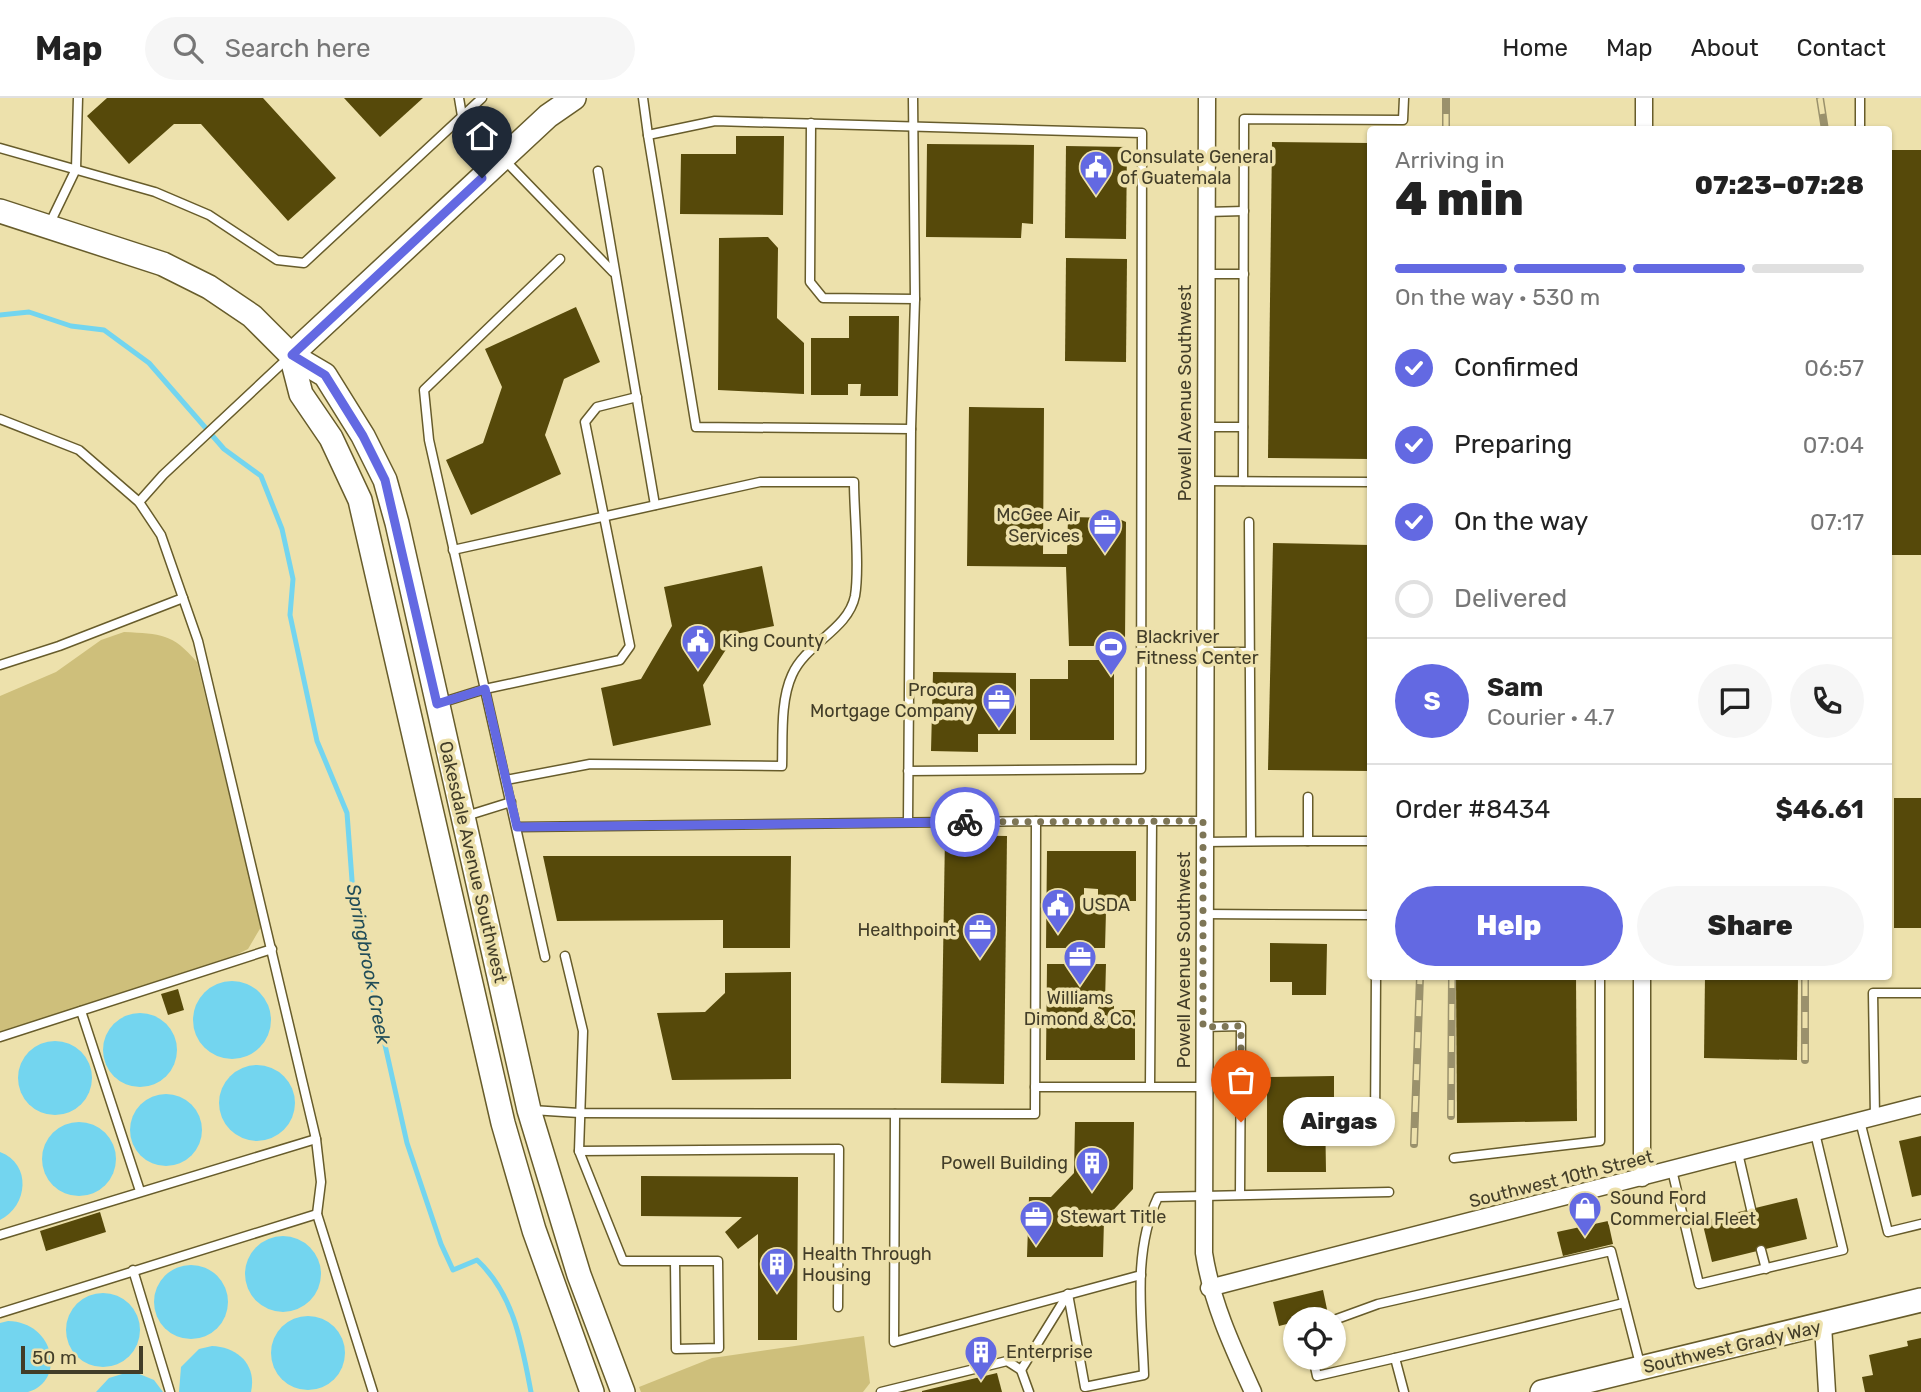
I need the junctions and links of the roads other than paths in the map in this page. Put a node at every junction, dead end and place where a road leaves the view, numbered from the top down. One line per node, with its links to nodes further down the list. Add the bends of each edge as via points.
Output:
1 (78, 98): 19 (lane)
2 (459, 98): 11 (lane)
3 (482, 98): 11 (lane)
4 (574, 98): 18 (street)
5 (643, 98): 16 (lane)
6 (913, 98): 13 (lane)
7 (1207, 98): 23 (street, Powell Avenue Southwest)
8 (1404, 98): 22 (lane, via 1403,120 1244,119)
9 (1644, 98): 14 (street)
10 (1860, 98): 15 (lane)
11 (462, 116): 18 (lane); 19 (lane, via 304,263 277,260 209,215 155,192)
12 (811, 123): 13 (lane); 16 (lane, via 715,121); 29 (lane, via 810,282 822,298)
13 (913, 126): 29 (lane); 51 (lane, via 1142,133 1142,769)
14 (1644, 126)
15 (1860, 126)
16 (648, 135): 35 (lane, via 696,427)
17 (0, 148): 19 (lane)
18 (502, 160): 26 (lane); 30 (street)
19 (76, 169): 24 (lane)
20 (598, 171): 26 (lane)
21 (0, 211): 24 (street, Oakesdale Avenue Southwest)
22 (1244, 211): 23 (lane); 28 (lane)
23 (1206, 212): 27 (street, Powell Avenue Southwest)
24 (48, 227): 30 (street, Oakesdale Avenue Southwest, via 121,248 209,287 252,316)
25 (560, 259): 43 (lane, via 424,390 429,440)
26 (613, 272): 31 (lane)
27 (1205, 274): 28 (lane); 33 (street, Powell Avenue Southwest)
28 (1244, 274): 34 (lane)
29 (915, 299): 35 (lane)
30 (292, 355): 39 (lane); 45 (street, Oakesdale Avenue Southwest, via 301,394 331,438 360,500); 50 (street, Oakesdale Avenue Southwest, via 325,375 385,480)
31 (637, 397): 40 (lane); 41 (lane, via 597,407 585,422)
32 (0, 419): 39 (lane, via 79,450)
33 (1204, 427): 34 (lane); 36 (street, Powell Avenue Southwest)
34 (1243, 427): 37 (lane)
35 (911, 429): 51 (lane)
36 (1204, 481): 37 (lane); 46 (street, Powell Avenue Southwest)
37 (1243, 481): 38 (lane)
38 (1367, 482)
39 (139, 502): 44 (lane, via 161,535)
40 (655, 505): 41 (lane); 52 (lane, via 760,482 854,482 855,595 848,614 805,655 792,675 782,766 590,764)
41 (604, 517): 43 (lane); 49 (lane, via 630,646 620,660)
42 (1250, 522): 47 (lane)
43 (453, 550): 49 (lane)
44 (183, 598): 48 (lane); 67 (lane, via 198,641)
45 (391, 632): 55 (street, via 408,656 439,786); 110 (street, Oakesdale Avenue Southwest, via 503,1123)
46 (1203, 652): 47 (lane); 58 (street, Powell Avenue Southwest)
47 (1250, 652): 61 (lane)
48 (0, 665)
49 (485, 689): 50 (lane); 52 (lane)
50 (437, 704): 55 (street, Oakesdale Avenue Southwest)
51 (908, 771): 59 (lane)
52 (506, 780): 54 (lane)
53 (1308, 797): 62 (lane)
54 (511, 802): 55 (lane); 60 (lane)
55 (463, 817): 81 (street, Oakesdale Avenue Southwest)
56 (1036, 821): 57 (lane); 59 (lane); 78 (lane)
57 (1152, 821): 58 (lane); 77 (lane)
58 (1203, 821): 64 (street, Powell Avenue Southwest)
59 (908, 822): 60 (lane)
60 (517, 827): 69 (lane)
61 (1251, 841): 62 (lane); 64 (lane)
62 (1308, 841): 63 (lane)
63 (1367, 841)
64 (1203, 842): 65 (street, Powell Avenue Southwest)
65 (1203, 914): 66 (lane); 75 (street, Powell Avenue Southwest)
66 (1367, 915)
67 (272, 950): 74 (lane); 87 (lane)
68 (565, 956): 82 (lane, via 583,1031)
69 (545, 957)
70 (1376, 980): 85 (lane)
71 (1600, 980): 90 (lane, via 1600,1142)
72 (1642, 980): 92 (street)
73 (1921, 993): 84 (lane, via 1872,993)
74 (80, 1011): 76 (lane); 93 (lane)
75 (1203, 1027): 79 (street, Powell Avenue Southwest); 96 (lane, via 1241,1026)
76 (0, 1037)
77 (1150, 1086): 78 (lane); 79 (lane)
78 (1035, 1087): 83 (lane, via 1035,1114)
79 (1203, 1087): 95 (street, Powell Avenue Southwest)
80 (1921, 1105): 84 (street, Southwest 10th Street)
81 (529, 1110): 82 (lane); 110 (street, via 519,1134 557,1264); 124 (street, Oakesdale Avenue Southwest, via 579,1275)
82 (579, 1113): 83 (lane); 88 (lane)
83 (895, 1114): 107 (lane, via 894,1342)
84 (1867, 1119): 86 (street, Southwest 10th Street); 99 (lane, via 1888,1233)
85 (1375, 1128)
86 (1815, 1133): 89 (street, Southwest 10th Street); 103 (lane, via 1843,1251)
87 (316, 1139): 93 (lane); 98 (lane, via 321,1182)
88 (579, 1151): 102 (lane, via 623,1261); 111 (lane, via 838,1149)
89 (1738, 1153): 91 (street, Southwest 10th Street); 97 (lane)
90 (1454, 1158)
91 (1672, 1170): 92 (street, Southwest 10th Street); 103 (lane, via 1699,1284)
92 (1642, 1178): 106 (street, Southwest 10th Street)
93 (140, 1191): 100 (lane)
94 (1389, 1192): 96 (lane)
95 (1202, 1195): 96 (lane); 105 (lane, via 1158,1197 1146,1221); 106 (street, Powell Avenue Southwest)
96 (1240, 1195)
97 (1751, 1209)
98 (317, 1214): 104 (lane); 122 (lane)
99 (1921, 1224)
100 (0, 1235)
101 (1761, 1251): 103 (lane)
102 (675, 1261): 102 (lane, via 718,1261 719,1348 676,1349)
103 (1766, 1269)
104 (133, 1270): 112 (lane); 121 (lane)
105 (1140, 1275): 107 (lane); 107 (lane, via 1144,1375 1085,1387)
106 (1209, 1288): 127 (street, Powell Avenue Southwest)
107 (1068, 1294): 118 (lane)
108 (1921, 1300): 114 (street, Southwest Grady Way)
109 (1624, 1303): 113 (lane, via 1611,1251 1378,1304); 115 (lane); 116 (lane)
110 (560, 1304): 123 (street, Oakesdale Avenue Southwest)
111 (838, 1307)
112 (0, 1313)
113 (1346, 1316)
114 (1823, 1325): 116 (street, Southwest Grady Way); 130 (street)
115 (1395, 1358): 117 (lane); 128 (lane)
116 (1641, 1368): 129 (street, Southwest Grady Way)
117 (1346, 1369)
118 (1021, 1370): 125 (lane, via 1007,1360); 126 (lane)
119 (1316, 1370): 120 (lane, via 1317,1376)
120 (1343, 1370)
121 (170, 1392)
122 (373, 1392)
123 (592, 1392)
124 (623, 1392)
125 (881, 1392)
126 (1029, 1392)
127 (1253, 1392)
128 (1404, 1392)
129 (1542, 1392)
130 (1827, 1392)

